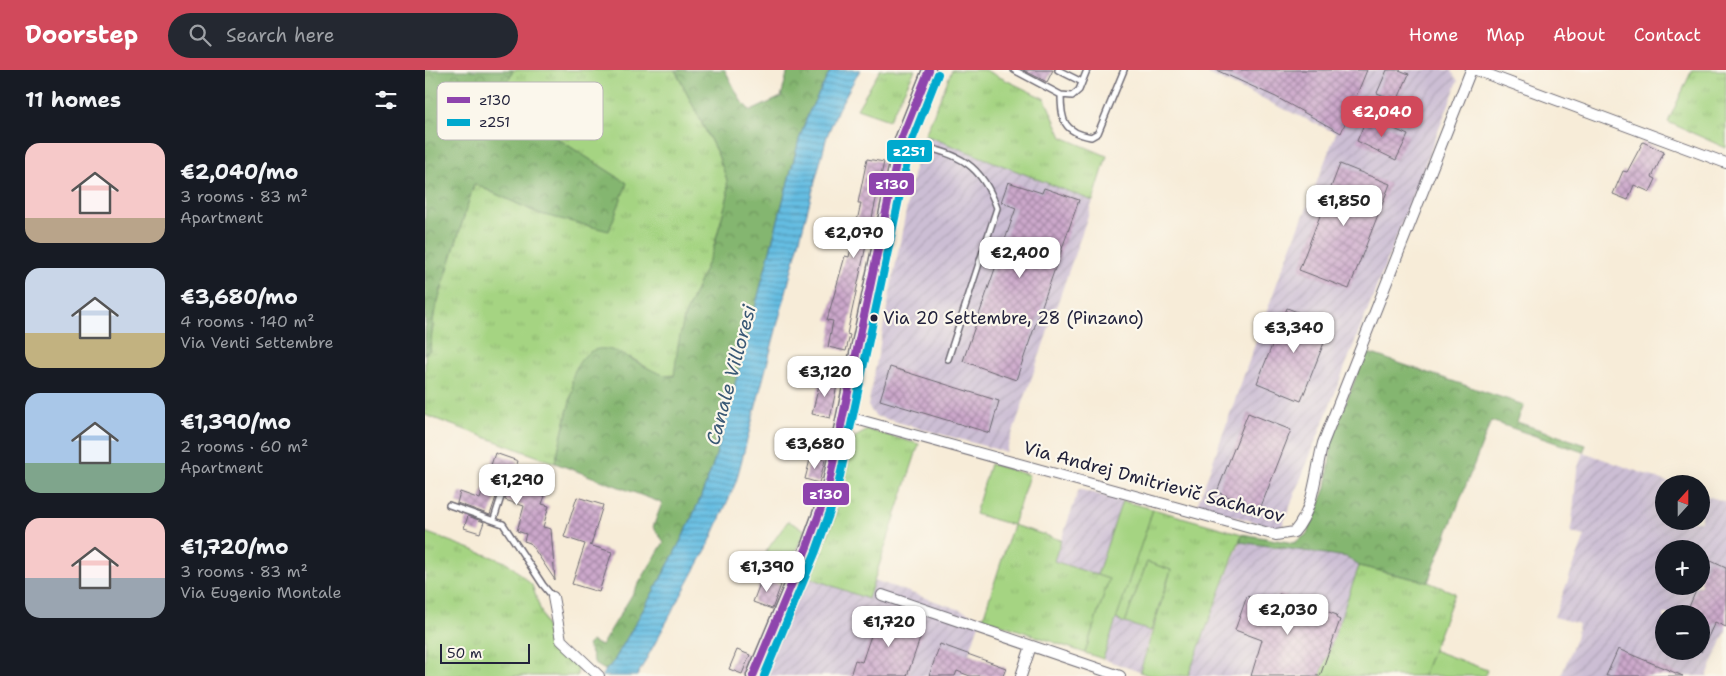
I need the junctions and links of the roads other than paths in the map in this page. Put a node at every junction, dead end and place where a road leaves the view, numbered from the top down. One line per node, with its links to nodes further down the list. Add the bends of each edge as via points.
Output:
1 (929, 70): 10 (street)
2 (1014, 70): 9 (lane)
3 (1058, 70): 8 (lane)
4 (1087, 70): 8 (lane)
5 (1124, 70): 9 (lane, via 1098,132 1091,138 1070,130 1063,122)
6 (1471, 70): 13 (street, Via Andrej Dmitrievič Sacharov, via 1323,443 1313,491 1294,532 1276,535)
7 (1476, 70): 11 (street)
8 (1083, 82): 9 (lane, via 1071,96)
9 (1061, 95)
10 (901, 140): 12 (lane, via 954,156 974,167 992,191 997,208); 13 (street)
11 (1726, 163)
12 (948, 359)
13 (845, 416): 21 (street, via 819,519)
14 (508, 475): 16 (lane)
15 (449, 505): 16 (lane)
16 (494, 519): 18 (lane, via 503,524)
17 (882, 595): 19 (street)
18 (553, 597): 20 (street, via 561,640)
19 (1031, 646): 22 (street); 23 (street)
20 (597, 674)
21 (753, 676)
22 (1021, 676)
23 (1120, 676)

